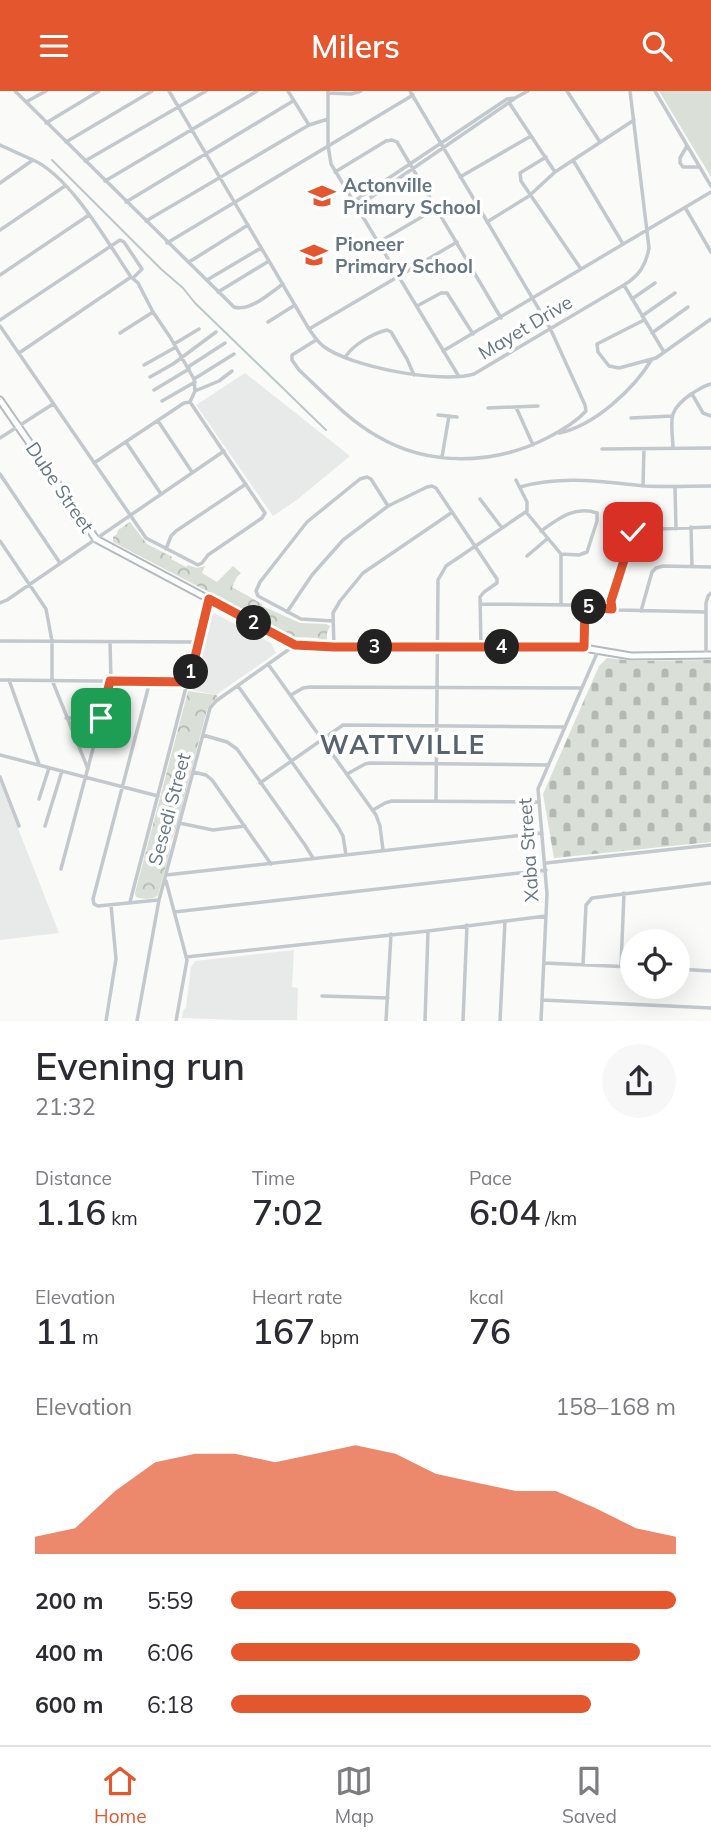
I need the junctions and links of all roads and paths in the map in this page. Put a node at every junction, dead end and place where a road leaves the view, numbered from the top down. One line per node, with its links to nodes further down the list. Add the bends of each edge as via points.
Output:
1 (15, 91): 18 (street)
2 (46, 91): 18 (street)
3 (99, 91): 22 (street)
4 (152, 91): 26 (street)
5 (169, 91): 19 (street, Mayet Drive)
6 (206, 91): 19 (street)
7 (257, 91): 24 (street)
8 (288, 91): 16 (street)
9 (361, 91): 14 (street)
10 (528, 91): 17 (street)
11 (567, 91): 27 (street)
12 (630, 91): 21 (street, Mayet Drive)
13 (655, 91): 31 (street)
14 (328, 92): 20 (street)
15 (411, 93): 29 (street); 30 (street)
16 (293, 101): 23 (street); 32 (street)
17 (508, 101): 25 (street); 30 (street)
18 (26, 103): 22 (street)
19 (178, 107): 24 (street, Mayet Drive); 36 (street)
20 (328, 119): 23 (street); 29 (street)
21 (634, 120): 27 (street); 61 (street, Mayet Drive)
22 (47, 123): 26 (street)
23 (309, 125): 43 (street)
24 (192, 130): 32 (street, Mayet Drive); 44 (street)
25 (531, 135): 33 (street); 42 (street)
26 (66, 142): 36 (street)
27 (600, 142): 34 (street)
28 (0, 145): 35 (street)
29 (328, 145): 40 (street); 50 (street)
30 (442, 146): 37 (street); 39 (street); 42 (street)
31 (687, 146): 38 (street); 38 (street, via 680,163)
32 (205, 154): 43 (street, Mayet Drive); 51 (street)
33 (546, 157): 41 (street); 49 (street, via 520,173)
34 (573, 160): 41 (street); 65 (street)
35 (35, 161): 45 (street); 46 (street)
36 (85, 161): 44 (street)
37 (410, 163): 39 (street); 40 (street, via 397,142 390,140); 52 (street)
38 (700, 167): 47 (street)
39 (413, 169): 53 (street); 54 (street)
40 (335, 172): 52 (street)
41 (555, 172): 49 (street)
42 (460, 177): 58 (street)
43 (220, 178): 50 (street, Mayet Drive); 57 (street)
44 (105, 181): 51 (street)
45 (0, 183)
46 (65, 186): 56 (street); 60 (street)
47 (711, 186)
48 (711, 192): 55 (street)
49 (530, 196): 58 (street); 71 (street)
50 (234, 201): 59 (street, Mayet Drive); 64 (street)
51 (126, 202): 57 (street)
52 (353, 202): 53 (street)
53 (357, 207): 62 (street)
54 (437, 208): 62 (street); 63 (street)
55 (685, 208): 61 (street); 68 (street)
56 (89, 215): 66 (street); 72 (street)
57 (146, 221): 64 (street)
58 (487, 222): 81 (street)
59 (248, 225): 67 (street, Mayet Drive); 70 (street)
60 (0, 230)
61 (647, 230): 65 (street); 78 (street, Mayet Drive, via 647,258 637,276)
62 (379, 242): 73 (street)
63 (457, 242): 73 (street); 87 (street)
64 (167, 243): 70 (street)
65 (623, 244): 71 (street)
66 (110, 246): 74 (street); 74 (street, via 124,242 142,269); 91 (street)
67 (261, 248): 69 (street, Mayet Drive); 75 (street)
68 (711, 252)
69 (269, 261): 77 (street, Mayet Drive); 79 (street)
70 (189, 262): 75 (street)
71 (581, 269): 81 (street)
72 (0, 275)
73 (399, 276): 84 (street); 94 (street)
74 (132, 277): 86 (street); 104 (street)
75 (207, 281): 79 (street)
76 (655, 283): 82 (street)
77 (283, 285): 79 (street, via 237,309); 83 (street, Mayet Drive)
78 (624, 285): 82 (street); 92 (street, Mayet Drive)
79 (218, 292)
80 (675, 293): 88 (street)
81 (533, 299): 87 (street); 92 (street)
82 (632, 299): 88 (street)
83 (295, 305): 90 (street); 94 (street, Mayet Drive)
84 (417, 306): 98 (street, via 447,293); 102 (street)
85 (688, 307): 97 (street)
86 (153, 312): 96 (street); 101 (street)
87 (501, 318): 98 (street)
88 (643, 318): 97 (street); 108 (street, via 600,341 597,349 614,369)
89 (711, 319): 103 (street)
90 (268, 322)
91 (0, 323): 104 (street)
92 (550, 328): 113 (street, Mayet Drive, via 474,374); 135 (street, via 586,409)
93 (200, 329): 101 (street)
94 (309, 329): 99 (street, Mayet Drive)
95 (216, 332): 106 (street)
96 (120, 333)
97 (652, 333): 103 (street)
98 (473, 334): 102 (street)
99 (316, 340): 107 (street, Mayet Drive); 144 (street, via 294,353 292,360 342,411 390,443)
100 (225, 342): 110 (street)
101 (175, 346): 106 (street); 109 (street)
102 (443, 351): 113 (street)
103 (664, 352): 108 (street)
104 (19, 353): 123 (street)
105 (234, 354): 115 (street)
106 (182, 357): 110 (street); 114 (street)
107 (346, 357): 112 (street, Mayet Drive); 112 (street, via 353,348 387,330)
108 (653, 359): 135 (street, via 625,394 600,413)
109 (144, 365)
110 (189, 368): 115 (street); 117 (street)
111 (232, 370): 118 (street)
112 (414, 375): 113 (street, Mayet Drive)
113 (458, 376)
114 (150, 377)
115 (195, 381): 118 (street); 121 (street)
116 (711, 384): 119 (street)
117 (154, 390)
118 (195, 391): 122 (street)
119 (692, 394): 129 (street); 130 (street, via 703,413)
120 (0, 400): 134 (street, Dube Street)
121 (162, 401)
122 (190, 402): 133 (street); 143 (street)
123 (53, 404): 134 (street); 145 (street)
124 (516, 407): 125 (street); 126 (street); 138 (street)
125 (538, 407)
126 (488, 408)
127 (438, 415): 128 (street)
128 (449, 416): 131 (street); 144 (street)
129 (672, 416): 132 (street); 139 (street)
130 (711, 416)
131 (457, 417)
132 (631, 418)
133 (158, 421): 137 (street); 146 (street)
134 (18, 426): 136 (street); 165 (street, Dube Street)
135 (556, 433): 138 (street)
136 (0, 438)
137 (126, 442): 145 (street); 154 (street)
138 (533, 445): 144 (street, via 484,458)
139 (673, 448): 140 (street); 142 (street)
140 (711, 448)
141 (602, 449): 142 (street)
142 (644, 449): 150 (street)
143 (224, 450): 146 (street); 149 (street)
144 (442, 457)
145 (94, 463): 159 (street)
146 (192, 472): 154 (street)
147 (0, 474): 172 (street)
148 (516, 479): 152 (street)
149 (246, 484): 169 (street, via 176,531); 169 (street, via 263,510 262,518 202,563)
150 (643, 485): 152 (street, via 564,480); 153 (street)
151 (711, 486): 153 (street)
152 (520, 487): 157 (street)
153 (675, 487): 163 (street)
154 (161, 494): 159 (street)
155 (480, 499): 162 (street)
156 (388, 506): 158 (street, via 430,486); 184 (street, via 336,546); 184 (street, via 367,477 307,522 257,590 257,595)
157 (526, 512): 162 (street); 164 (street)
158 (452, 513): 168 (street); 186 (street, via 363,573 335,609)
159 (130, 515): 165 (street); 169 (street, via 146,538)
160 (691, 527): 161 (street); 163 (street); 173 (street)
161 (711, 527)
162 (502, 528): 168 (street)
163 (676, 529): 182 (street, via 633,532)
164 (541, 531): 166 (street); 170 (street, via 571,512 597,513 587,552)
165 (96, 539): 172 (street); 177 (street)
166 (547, 539): 170 (street); 171 (street)
167 (0, 541): 175 (street)
168 (475, 548): 179 (street, via 497,581 481,595); 193 (street, via 439,575)
169 (166, 549)
170 (561, 554): 180 (street)
171 (527, 556)
172 (60, 563): 175 (street)
173 (692, 567): 174 (street); 183 (street, via 654,570)
174 (711, 567)
175 (30, 584): 178 (street); 188 (street, via 46,609)
176 (711, 593): 185 (street)
177 (209, 599): 190 (street); 191 (street)
178 (0, 603)
179 (480, 604): 180 (street); 194 (street)
180 (561, 605): 181 (street)
181 (585, 607): 182 (street); 195 (street)
182 (612, 609): 183 (street)
183 (641, 611): 185 (street)
184 (286, 612): 186 (street, via 300,619)
185 (706, 612): 197 (street)
186 (332, 621): 192 (street)
187 (0, 641): 188 (street)
188 (52, 641): 189 (street); 201 (street)
189 (110, 642): 190 (street); 202 (street)
190 (198, 642): 204 (street)
191 (295, 645): 192 (street); 198 (street, Sesedi Street)
192 (334, 647): 193 (street)
193 (436, 647): 194 (street); 206 (street)
194 (481, 647): 195 (street)
195 (584, 647): 196 (street)
196 (599, 649): 197 (street, via 631,656); 207 (street, Xaba Street)
197 (708, 655)
198 (268, 664): 205 (street, Sesedi Street); 208 (street)
199 (0, 680): 200 (street)
200 (9, 680): 201 (street); 218 (street)
201 (52, 680): 202 (street); 209 (street)
202 (110, 681): 203 (street); 210 (street)
203 (150, 681): 204 (street); 228 (street)
204 (189, 682): 229 (street)
205 (238, 686): 213 (street, Sesedi Street, via 216,701); 216 (street)
206 (436, 687): 207 (street); 208 (street, via 310,687); 211 (street)
207 (582, 688): 212 (street, Xaba Street)
208 (291, 695): 214 (street)
209 (66, 718): 210 (street); 221 (street)
210 (101, 718): 221 (street)
211 (436, 726): 212 (street); 214 (street, via 345,725); 217 (street)
212 (565, 727): 219 (street, Xaba Street)
213 (203, 735): 223 (street, Sesedi Street); 227 (street, via 234,745)
214 (322, 739): 216 (street); 224 (street)
215 (0, 755): 218 (street)
216 (291, 761): 227 (street); 241 (street, via 338,827)
217 (436, 763): 219 (street); 224 (street, via 367,763); 231 (street)
218 (39, 765): 220 (street)
219 (548, 765): 232 (street, Xaba Street)
220 (49, 768): 222 (street); 230 (street)
221 (88, 769): 226 (street)
222 (62, 771): 226 (street); 235 (street)
223 (193, 772): 234 (street, Sesedi Street); 237 (street, via 212,780)
224 (347, 774): 233 (street)
225 (0, 777): 236 (street)
226 (86, 777): 228 (street); 245 (street)
227 (260, 783): 242 (street)
228 (122, 787): 229 (street); 252 (street, via 93,899 95,905)
229 (158, 796): 251 (street)
230 (39, 799)
231 (436, 801): 232 (street); 233 (street, via 388,801)
232 (538, 802): 238 (street, Xaba Street)
233 (373, 810): 240 (street)
234 (180, 823): 237 (street, via 213,830); 247 (street, Sesedi Street)
235 (45, 825)
236 (19, 826)
237 (245, 826): 244 (street)
238 (542, 833): 240 (street); 243 (street, Xaba Street)
239 (711, 845): 243 (street)
240 (383, 851): 241 (street)
241 (345, 855): 242 (street)
242 (313, 859): 244 (street)
243 (546, 863): 246 (street, Xaba Street)
244 (271, 864): 247 (street)
245 (61, 869)
246 (546, 870): 253 (street); 254 (street, Xaba Street)
247 (166, 877): 250 (street, Sesedi Street); 253 (street)
248 (711, 883): 249 (street)
249 (624, 893): 257 (street); 262 (street, via 594,897 587,903)
250 (159, 900): 251 (street); 271 (street, Sesedi Street)
251 (130, 902): 252 (street)
252 (111, 905): 270 (street, via 116,959)
253 (174, 912): 260 (street)
254 (546, 916): 255 (street); 261 (street, Xaba Street)
255 (505, 921): 256 (street); 276 (street)
256 (467, 925): 258 (street); 275 (street)
257 (623, 929)
258 (428, 931): 259 (street); 274 (street)
259 (391, 934): 260 (street); 267 (street)
260 (186, 957): 272 (street)
261 (544, 963): 262 (street); 268 (street, Xaba Street)
262 (583, 964): 263 (street)
263 (620, 966)
264 (690, 970): 265 (street)
265 (711, 971)
266 (322, 996): 267 (street)
267 (388, 998): 273 (street)
268 (542, 1000): 269 (street); 277 (street, Xaba Street)
269 (711, 1008)
270 (106, 1020)
271 (138, 1020)
272 (176, 1020)
273 (386, 1020)
274 (425, 1020)
275 (463, 1020)
276 (500, 1020)
277 (541, 1020)

